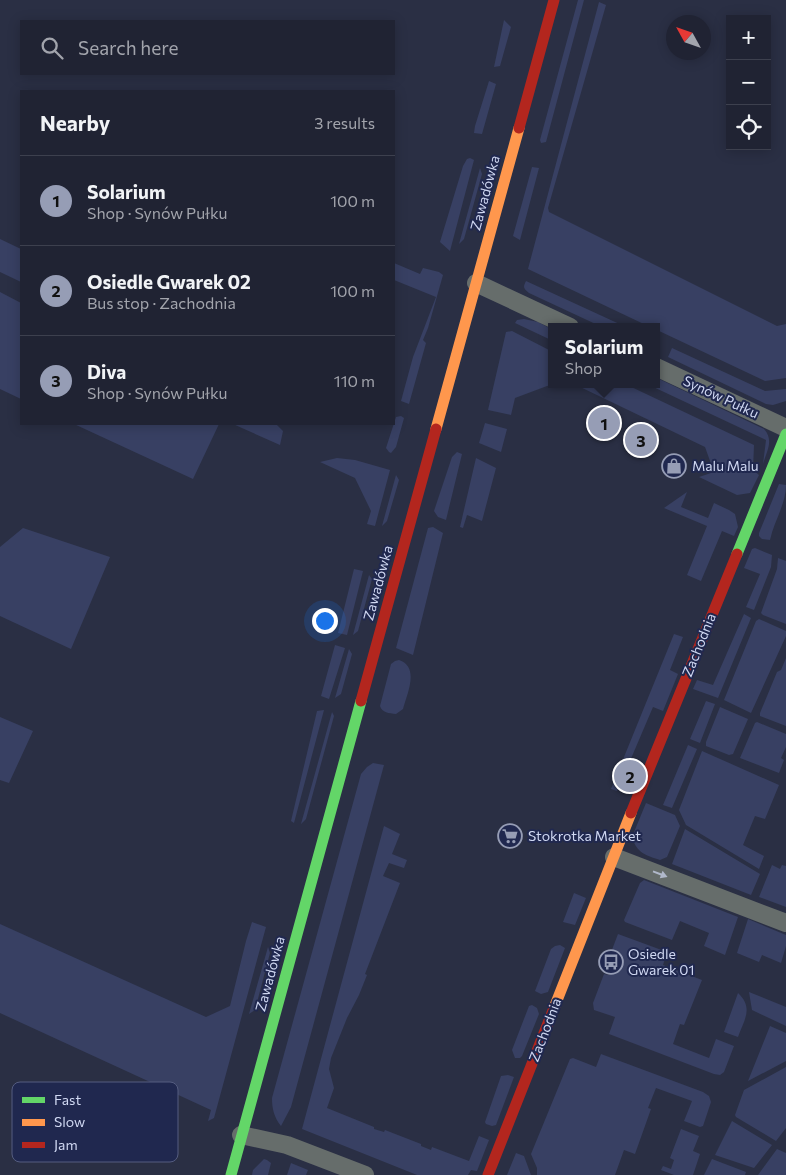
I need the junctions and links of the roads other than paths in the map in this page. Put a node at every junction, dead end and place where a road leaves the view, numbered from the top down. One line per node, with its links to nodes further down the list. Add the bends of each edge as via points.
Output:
1 (554, 0): 2 (main road, Zawadówka)
2 (476, 283): 3 (street); 9 (main road, Zawadówka)
3 (561, 323)
4 (660, 369): 5 (street, Synów Pułku)
5 (786, 428)
6 (786, 434): 7 (main road, Zachodnia)
7 (614, 857): 8 (street, one-way to 8); 12 (main road, Zachodnia)
8 (786, 923)
9 (242, 1135): 10 (main road, Zawadówka); 11 (street, via 287,1145)
10 (231, 1175)
11 (365, 1175)
12 (488, 1175)

